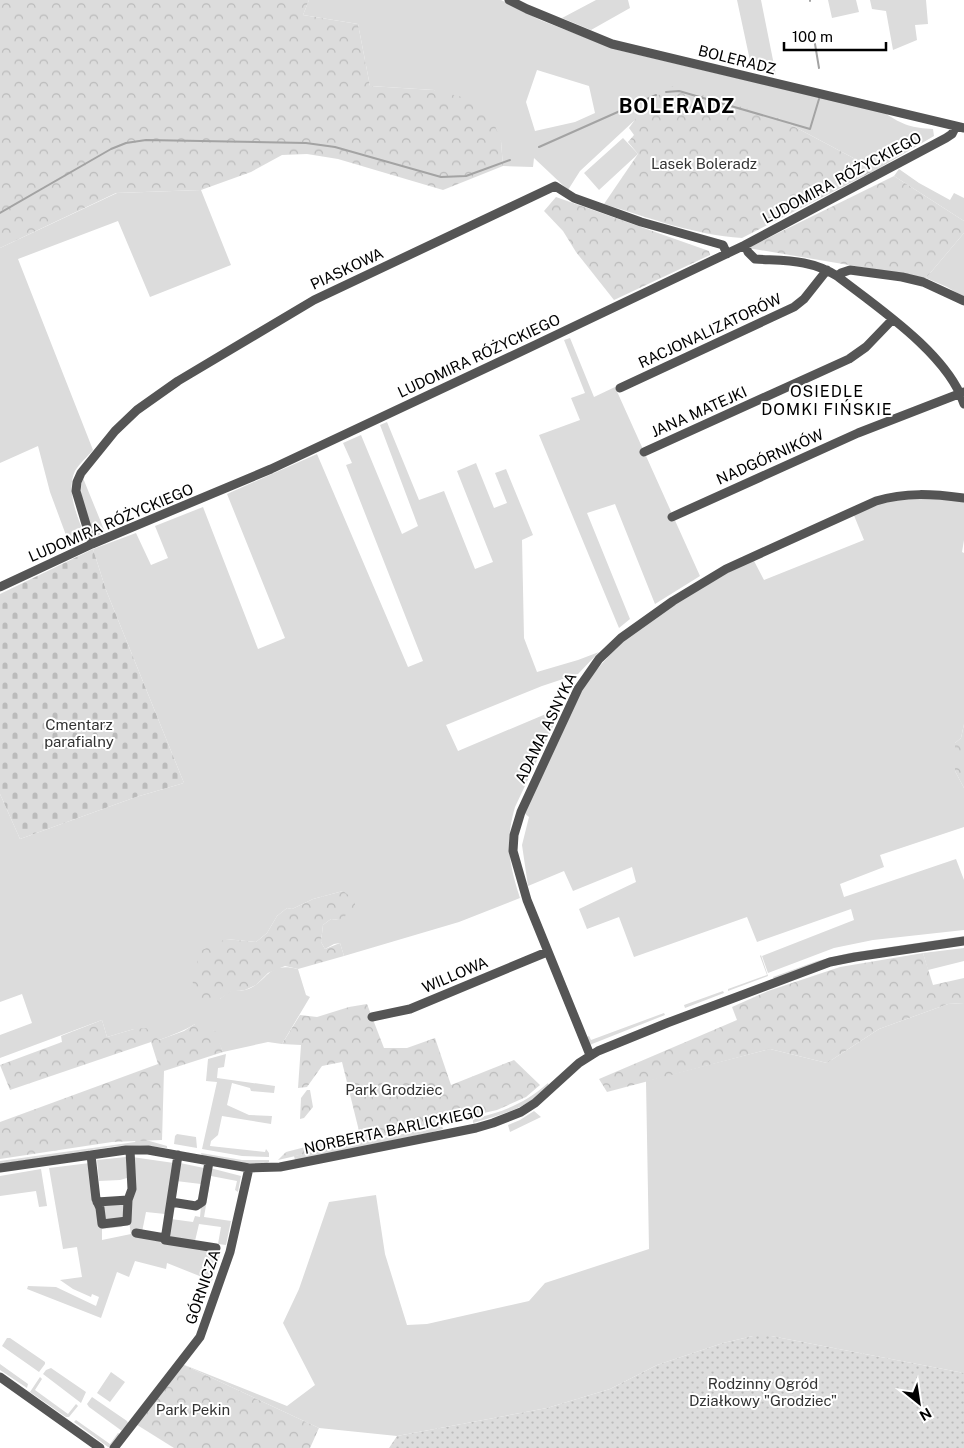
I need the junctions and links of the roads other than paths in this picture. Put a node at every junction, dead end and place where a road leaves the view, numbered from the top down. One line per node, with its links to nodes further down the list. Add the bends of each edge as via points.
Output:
1 (509, 0): 2 (street, BOLERADZ, via 612,44)
2 (960, 127): 3 (street, LUDOMIRA RÓŻYCKIEGO, via 946,138)
3 (745, 245): 4 (street, LUDOMIRA RÓŻYCKIEGO); 5 (street, via 755,258 810,263)
4 (727, 254): 15 (street, LUDOMIRA RÓŻYCKIEGO, via 271,469); 15 (street, PIASKOWA, via 723,244 641,222 574,198 555,186 301,307 178,381 137,410 106,442 77,482 76,490)
5 (827, 270): 6 (street); 9 (street, RACJONALIZATORÓW, via 794,307)
6 (836, 276): 7 (street, via 850,270 902,277 923,282); 8 (street)
7 (964, 300)
8 (892, 320): 10 (street, via 925,347); 12 (street, JANA MATEJKI, via 866,347 849,359)
9 (620, 388)
10 (962, 393): 11 (street); 14 (street, NADGÓRNIKÓW, via 858,433)
11 (964, 404)
12 (644, 452)
13 (964, 498): 18 (street, ADAMA ASNYKA, via 922,493 883,499 853,510 712,576 637,625 606,652 578,689 521,812 514,835 517,872)
14 (672, 517)
15 (92, 544): 16 (street, LUDOMIRA RÓŻYCKIEGO)
16 (0, 587)
17 (964, 941): 20 (street, NORBERTA BARLICKIEGO, via 830,962)
18 (547, 952): 19 (street, WILLOWA, via 410,1009); 20 (street, ADAMA ASNYKA)
19 (372, 1017)
20 (590, 1055): 26 (street, NORBERTA BARLICKIEGO, via 535,1103 493,1123 280,1167)
21 (130, 1150): 22 (street, NORBERTA BARLICKIEGO); 23 (street, NORBERTA BARLICKIEGO); 27 (street, via 132,1188)
22 (91, 1155): 25 (street, NORBERTA BARLICKIEGO); 28 (street)
23 (178, 1155): 24 (street, NORBERTA BARLICKIEGO); 29 (street)
24 (209, 1162): 26 (street, NORBERTA BARLICKIEGO); 29 (street, via 202,1202 196,1206)
25 (0, 1168)
26 (249, 1168): 35 (street, GÓRNICZA, via 230,1252 200,1337)
27 (128, 1200): 28 (street); 28 (street, via 127,1221 102,1224)
28 (98, 1202)
29 (171, 1202): 31 (street)
30 (136, 1233): 31 (street)
31 (165, 1238): 32 (street)
32 (216, 1248)
33 (0, 1377): 34 (street)
34 (100, 1448)
35 (114, 1448)

